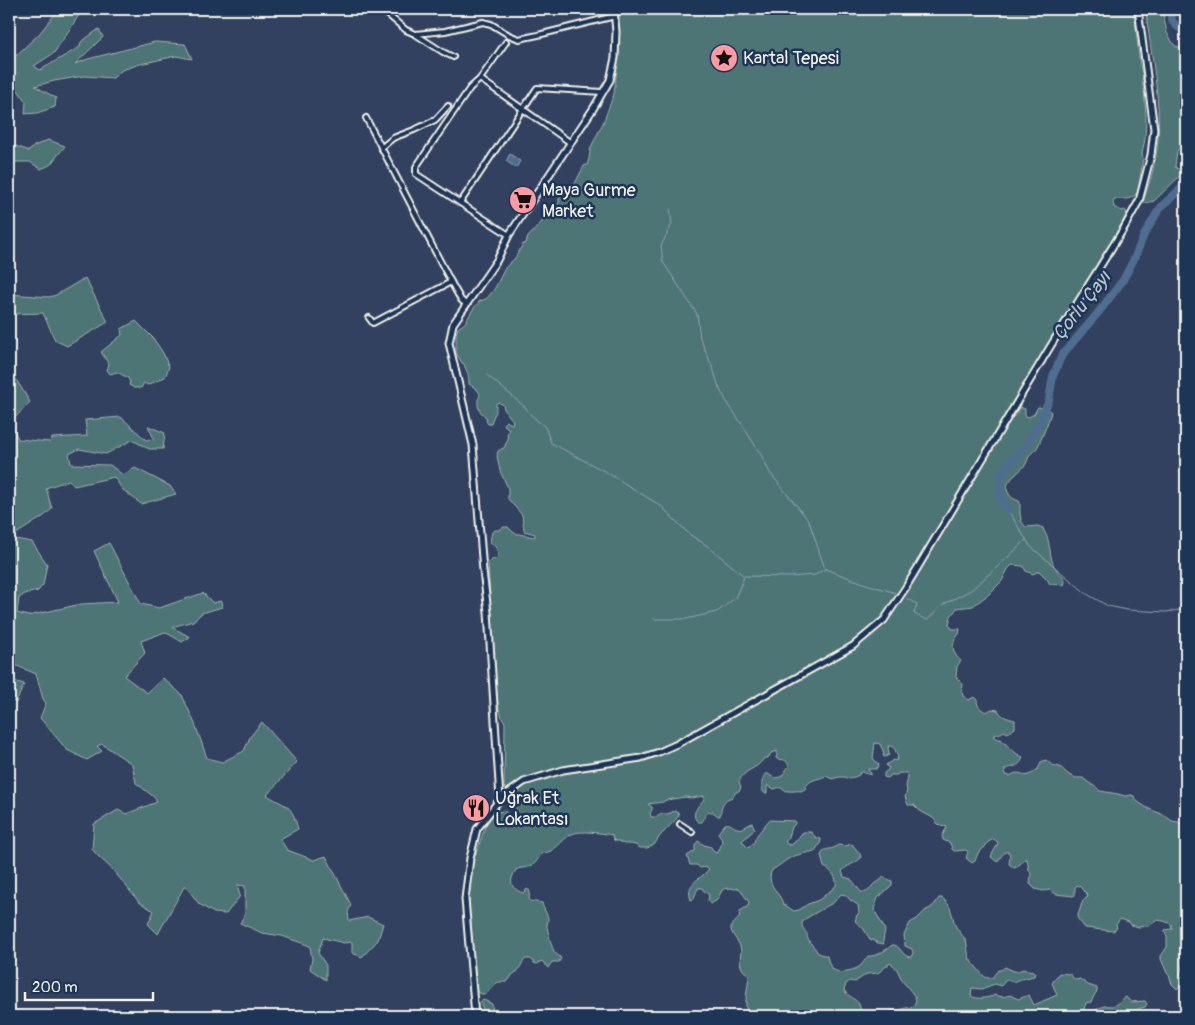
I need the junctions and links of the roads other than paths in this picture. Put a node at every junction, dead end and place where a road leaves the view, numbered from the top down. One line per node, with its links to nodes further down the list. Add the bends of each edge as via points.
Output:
1 (381, 9): 5 (street)
2 (614, 9): 4 (street)
3 (1138, 9): 20 (street, via 1154,129 1151,155 1136,208 884,620 853,646 671,746 641,758 564,770 524,782)
4 (615, 16): 5 (street, via 518,39 483,22 445,32); 9 (street, via 615,58 610,80)
5 (415, 34): 7 (street)
6 (506, 42): 8 (street)
7 (453, 57)
8 (480, 78): 11 (street); 15 (street, via 416,167 416,174)
9 (602, 92): 11 (street, via 537,88); 13 (street)
10 (448, 106): 14 (street, via 435,120 393,138)
11 (522, 109): 13 (street); 15 (street)
12 (366, 118): 14 (street)
13 (570, 143): 16 (street)
14 (381, 148): 17 (street)
15 (460, 203): 16 (street)
16 (509, 235): 18 (street, via 497,260)
17 (451, 282): 18 (street); 19 (street, via 373,323)
18 (467, 305): 20 (street, via 453,324 450,343 473,445)
19 (370, 318)
20 (500, 799): 23 (street, via 478,829 466,891)
21 (680, 824): 22 (street)
22 (692, 832)
23 (475, 1016)

